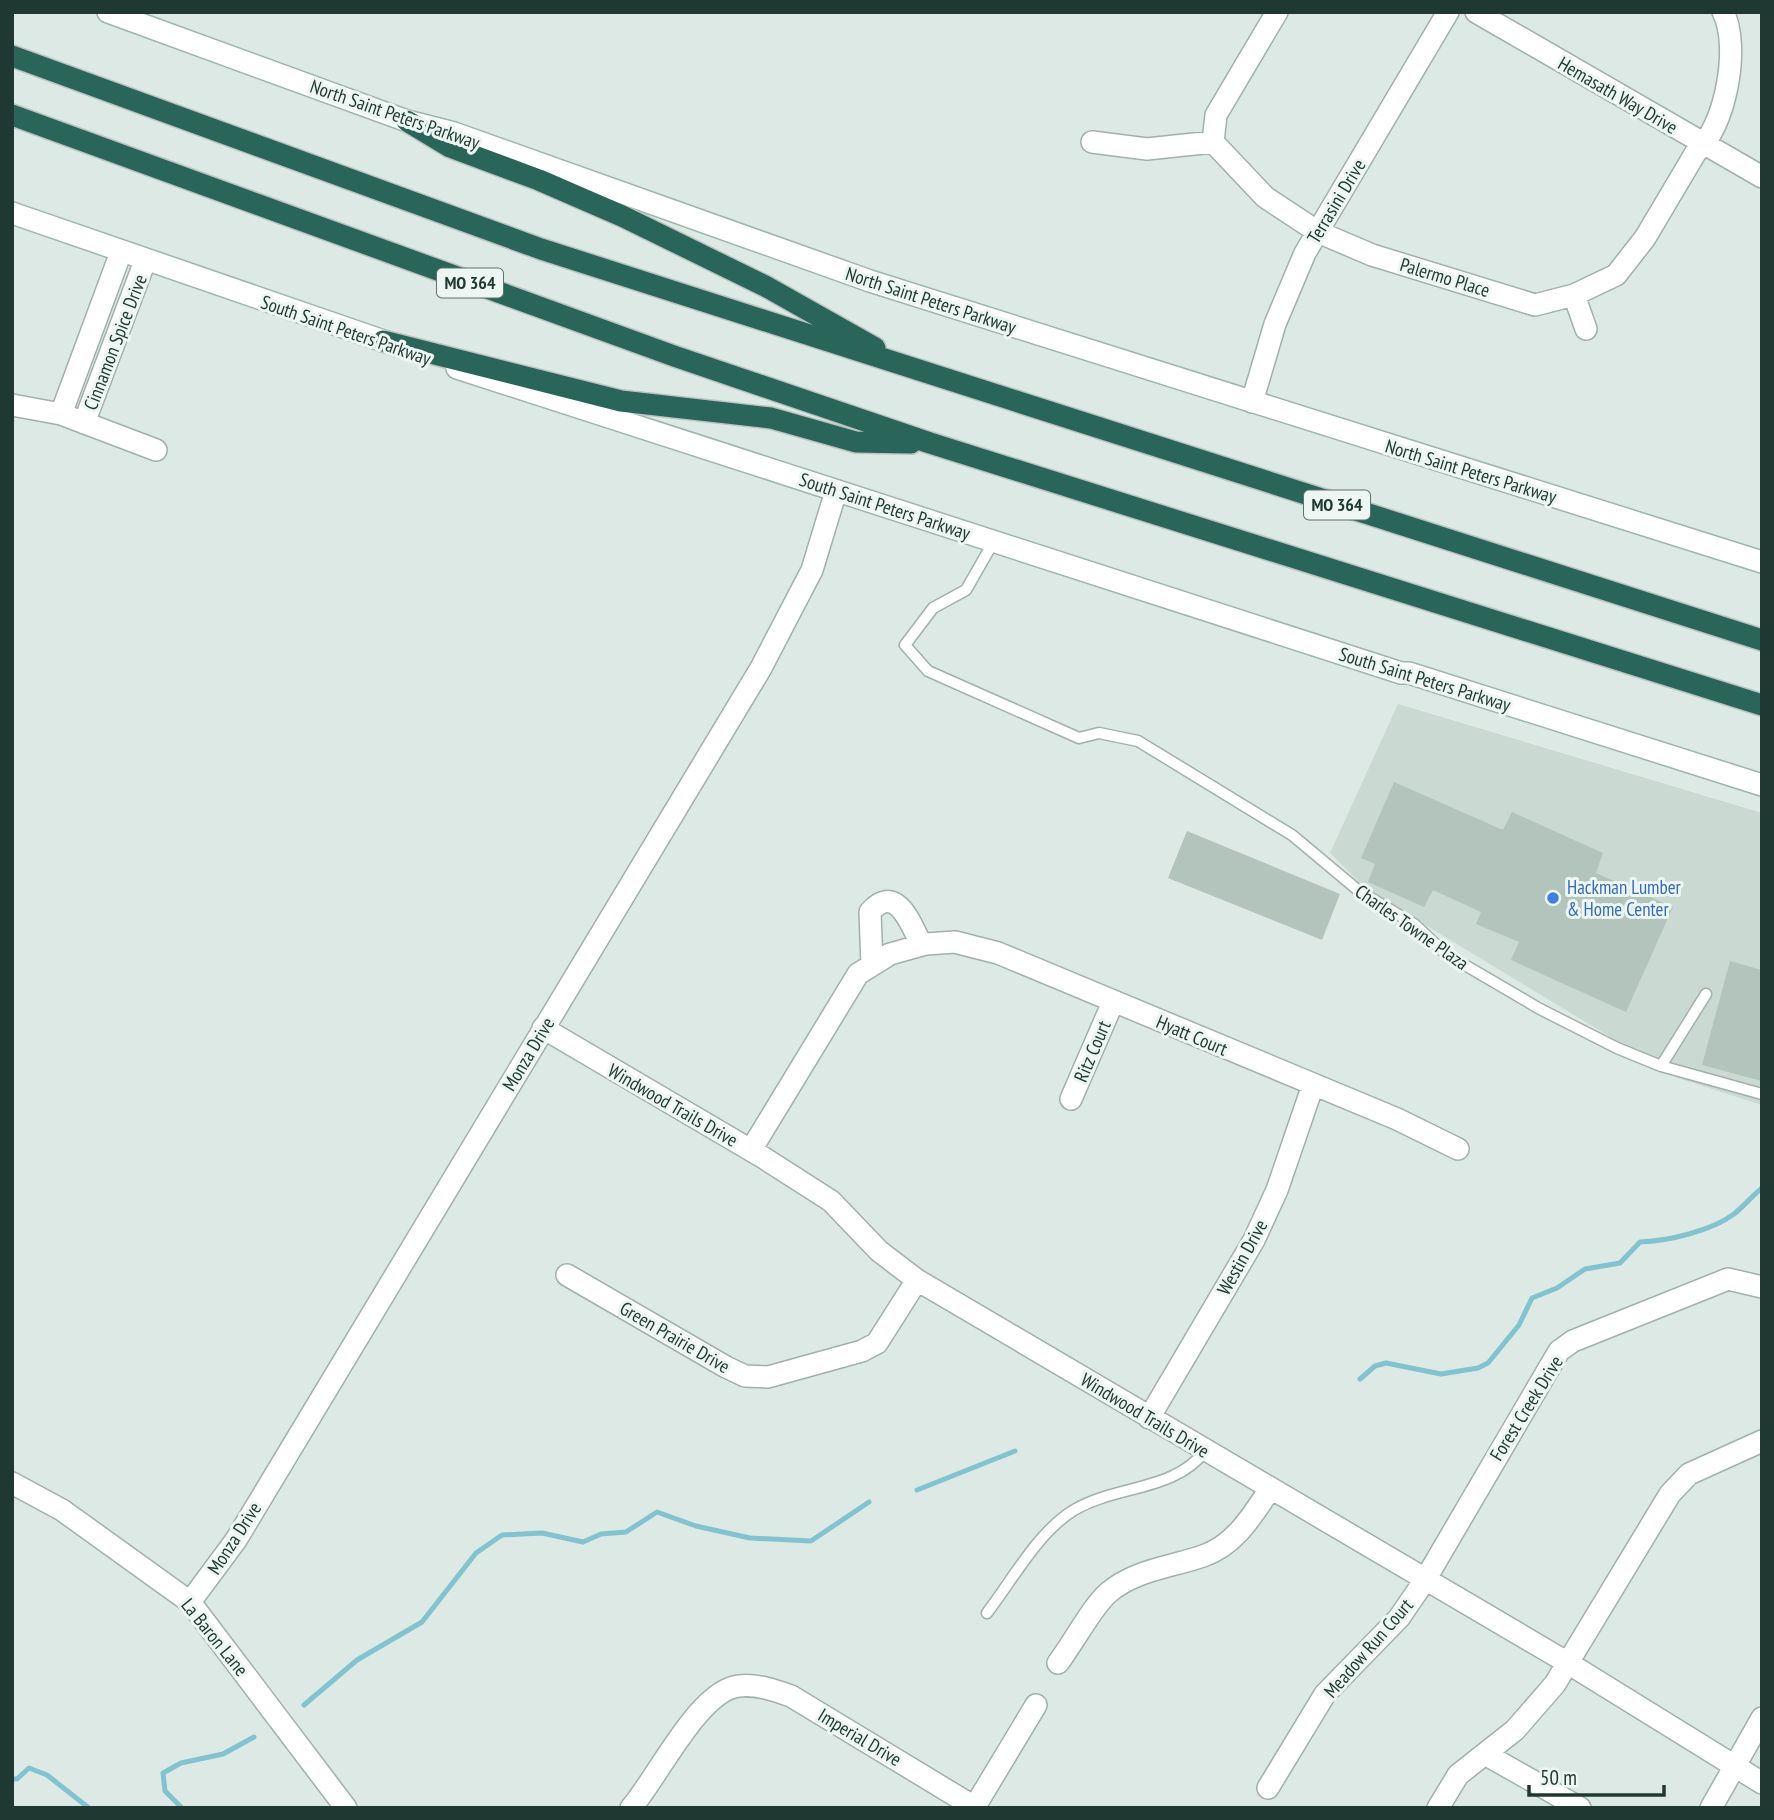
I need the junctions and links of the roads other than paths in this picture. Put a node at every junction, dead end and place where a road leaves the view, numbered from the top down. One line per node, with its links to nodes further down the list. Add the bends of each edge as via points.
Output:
1 (108, 12): 8 (street, North Saint Peters Parkway)
2 (1277, 12): 10 (street, via 1216,115)
3 (1448, 12): 14 (street, Terrasini Drive)
4 (1476, 12): 11 (street, Hemasath Way Drive)
5 (1723, 12): 11 (street, Palermo Place, via 1732,51 1729,85)
6 (12, 57): 20 (highway, MO 364, via 541,249)
7 (12, 115): 25 (highway, MO 364, via 596,328)
8 (407, 121): 20 (highway, via 450,147 582,198 753,280); 21 (street, North Saint Peters Parkway, via 454,133 858,277)
9 (1092, 142): 10 (street, via 1147,149)
10 (1213, 142): 14 (street, Palermo Place, via 1265,197)
11 (1705, 145): 12 (street, Hemasath Way Drive); 17 (street, Palermo Place, via 1616,275)
12 (1762, 177)
13 (12, 213): 15 (street, South Saint Peters Parkway)
14 (1318, 232): 17 (street, Palermo Place, via 1372,255 1535,305); 21 (street, Terrasini Drive, via 1275,324)
15 (121, 252): 16 (street, South Saint Peters Parkway); 23 (street, Cinnamon Spice Drive)
16 (145, 261): 19 (street, South Saint Peters Parkway); 24 (street, Cinnamon Spice Drive)
17 (1574, 295): 18 (street)
18 (1586, 329)
19 (383, 341): 25 (highway, via 621,401 771,418 856,442); 27 (street, South Saint Peters Parkway)
20 (913, 370): 30 (highway, MO 364)
21 (1252, 402): 29 (street, North Saint Peters Parkway)
22 (12, 405): 23 (street)
23 (61, 414): 24 (street)
24 (84, 423): 26 (street)
25 (930, 443): 31 (highway, MO 364)
26 (156, 450)
27 (836, 491): 28 (street, South Saint Peters Parkway); 37 (street, Monza Drive, via 812,570 761,668)
28 (994, 541): 32 (street, South Saint Peters Parkway); 38 (lane, Charles Towne Plaza, via 966,590 933,608 905,645 928,671 1079,738 1099,733 1138,741 1292,835 1359,891 1414,925 1447,954 1540,1009)
29 (1762, 562)
30 (1762, 640)
31 (1762, 705)
32 (1762, 785)
33 (921, 944): 34 (street, Hyatt Court); 34 (street, via 901,906 881,902 870,912); 36 (street, Hyatt Court, via 955,942 998,953)
34 (872, 965): 43 (street, Hyatt Court, via 850,986)
35 (1706, 994): 38 (lane)
36 (1113, 1002): 39 (street, Hyatt Court); 41 (street, Ritz Court)
37 (543, 1028): 43 (street, Windwood Trails Drive); 53 (street, Monza Drive, via 236,1540)
38 (1661, 1066): 40 (lane, Charles Towne Plaza)
39 (1313, 1085): 42 (street, Hyatt Court); 47 (street, Westin Drive, via 1277,1190 1254,1240)
40 (1762, 1094)
41 (1071, 1100)
42 (1458, 1149)
43 (751, 1150): 45 (street, Windwood Trails Drive, via 831,1201 879,1251)
44 (567, 1275): 45 (street, Green Prairie Drive, via 726,1367 746,1376 768,1377 877,1343)
45 (917, 1280): 47 (street, Windwood Trails Drive)
46 (1762, 1287): 52 (street, Forest Creek Drive, via 1728,1279 1573,1340 1559,1352)
47 (1149, 1418): 49 (street, Windwood Trails Drive)
48 (1762, 1441): 56 (street, via 1689,1474 1670,1494)
49 (1205, 1451): 51 (street, Windwood Trails Drive); 54 (lane, via 1179,1475 1090,1502 1066,1516 1040,1542)
50 (12, 1483): 53 (street, La Baron Lane, via 62,1510)
51 (1270, 1489): 52 (street, Windwood Trails Drive); 55 (street, via 1245,1527 1226,1543 1205,1556 1150,1570 1108,1593)
52 (1425, 1580): 56 (street, Windwood Trails Drive); 62 (street, Meadow Run Court, via 1399,1618 1325,1694)
53 (190, 1602): 64 (street, La Baron Lane)
54 (987, 1613)
55 (1058, 1663)
56 (1567, 1663): 59 (street, via 1515,1730); 60 (street, Windwood Trails Drive)
57 (1036, 1705): 63 (street)
58 (1762, 1718): 60 (street)
59 (1485, 1754): 66 (street, via 1458,1775); 67 (street)
60 (1737, 1766): 61 (street, Windwood Trails Drive); 68 (street)
61 (1762, 1783)
62 (1268, 1787)
63 (974, 1807): 65 (street, Imperial Drive, via 791,1696 765,1687 737,1686 715,1696 697,1713 650,1787)
64 (346, 1808)
65 (631, 1808)
66 (1438, 1808)
67 (1580, 1808)
68 (1711, 1808)

